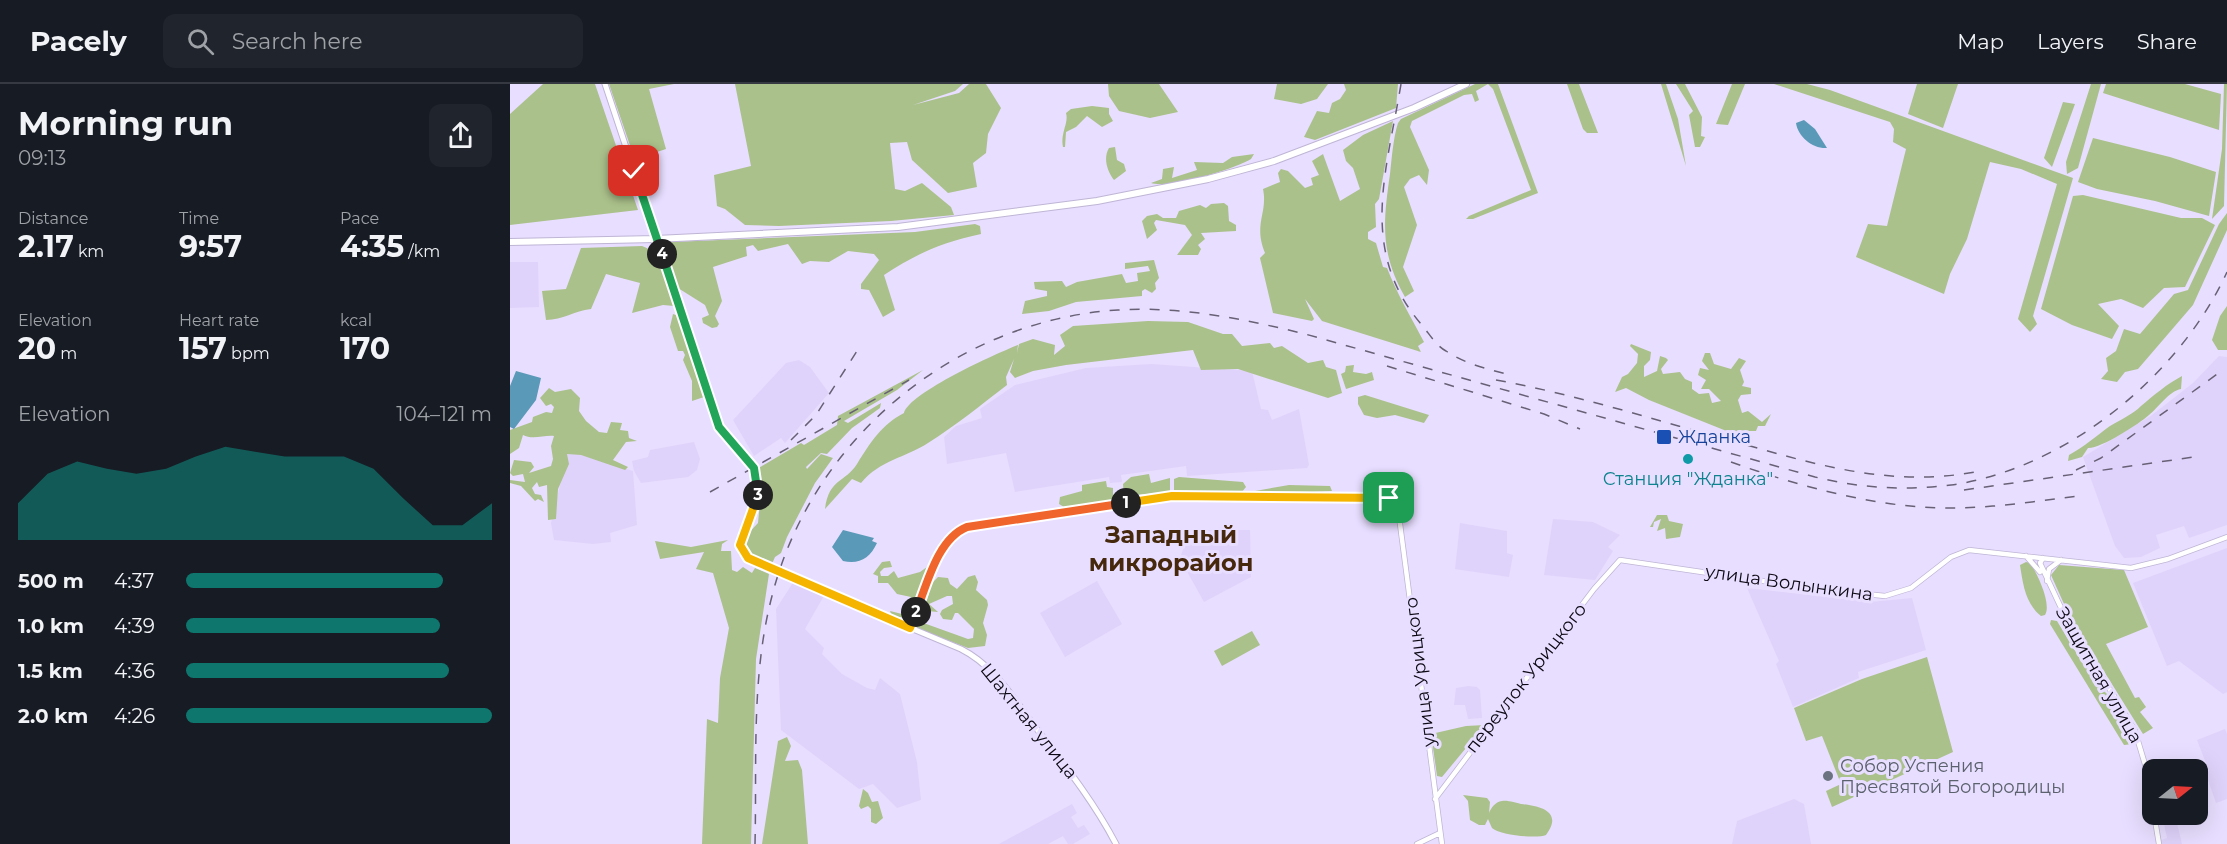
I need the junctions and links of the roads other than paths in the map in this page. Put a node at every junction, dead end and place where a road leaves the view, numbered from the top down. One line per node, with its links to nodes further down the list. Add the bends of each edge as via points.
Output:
1 (605, 84): 3 (main road)
2 (1466, 84): 3 (main road, via 1314,147 1247,169 1147,192 939,224)
3 (656, 239): 4 (main road); 12 (main road, Шахтная улица, via 719,427 748,460 758,479 757,502 741,538 742,553 754,562)
4 (510, 242)
5 (2227, 537): 9 (street, улица Волынкина, via 2142,566)
6 (2026, 556): 7 (street, улица Волынкина); 8 (street, улица Волынкина, via 1963,551 1911,588 1885,596); 11 (street)
7 (2045, 558): 9 (street, улица Волынкина); 10 (street); 11 (street, via 2040,569)
8 (1620, 560): 15 (street, переулок Урицкого)
9 (2062, 560): 10 (street)
10 (2049, 569): 11 (street)
11 (2047, 581): 13 (street, Защитная улица, via 2135,730)
12 (910, 628): 14 (street, улица Урицкого, via 940,555 957,531 967,527 1172,496 1381,496 1397,504); 19 (main road, Шахтная улица, via 972,655 997,676 1076,778)
13 (2143, 759)
14 (1432, 777): 15 (street, via 1438,782); 16 (street, улица Урицкого)
15 (1449, 779): 16 (street, переулок Урицкого)
16 (1435, 799): 18 (street, улица Урицкого)
17 (2156, 825): 22 (street)
18 (1440, 833): 20 (street); 21 (street, улица Урицкого)
19 (1116, 844)
20 (1417, 844)
21 (1442, 844)
22 (2159, 844)

